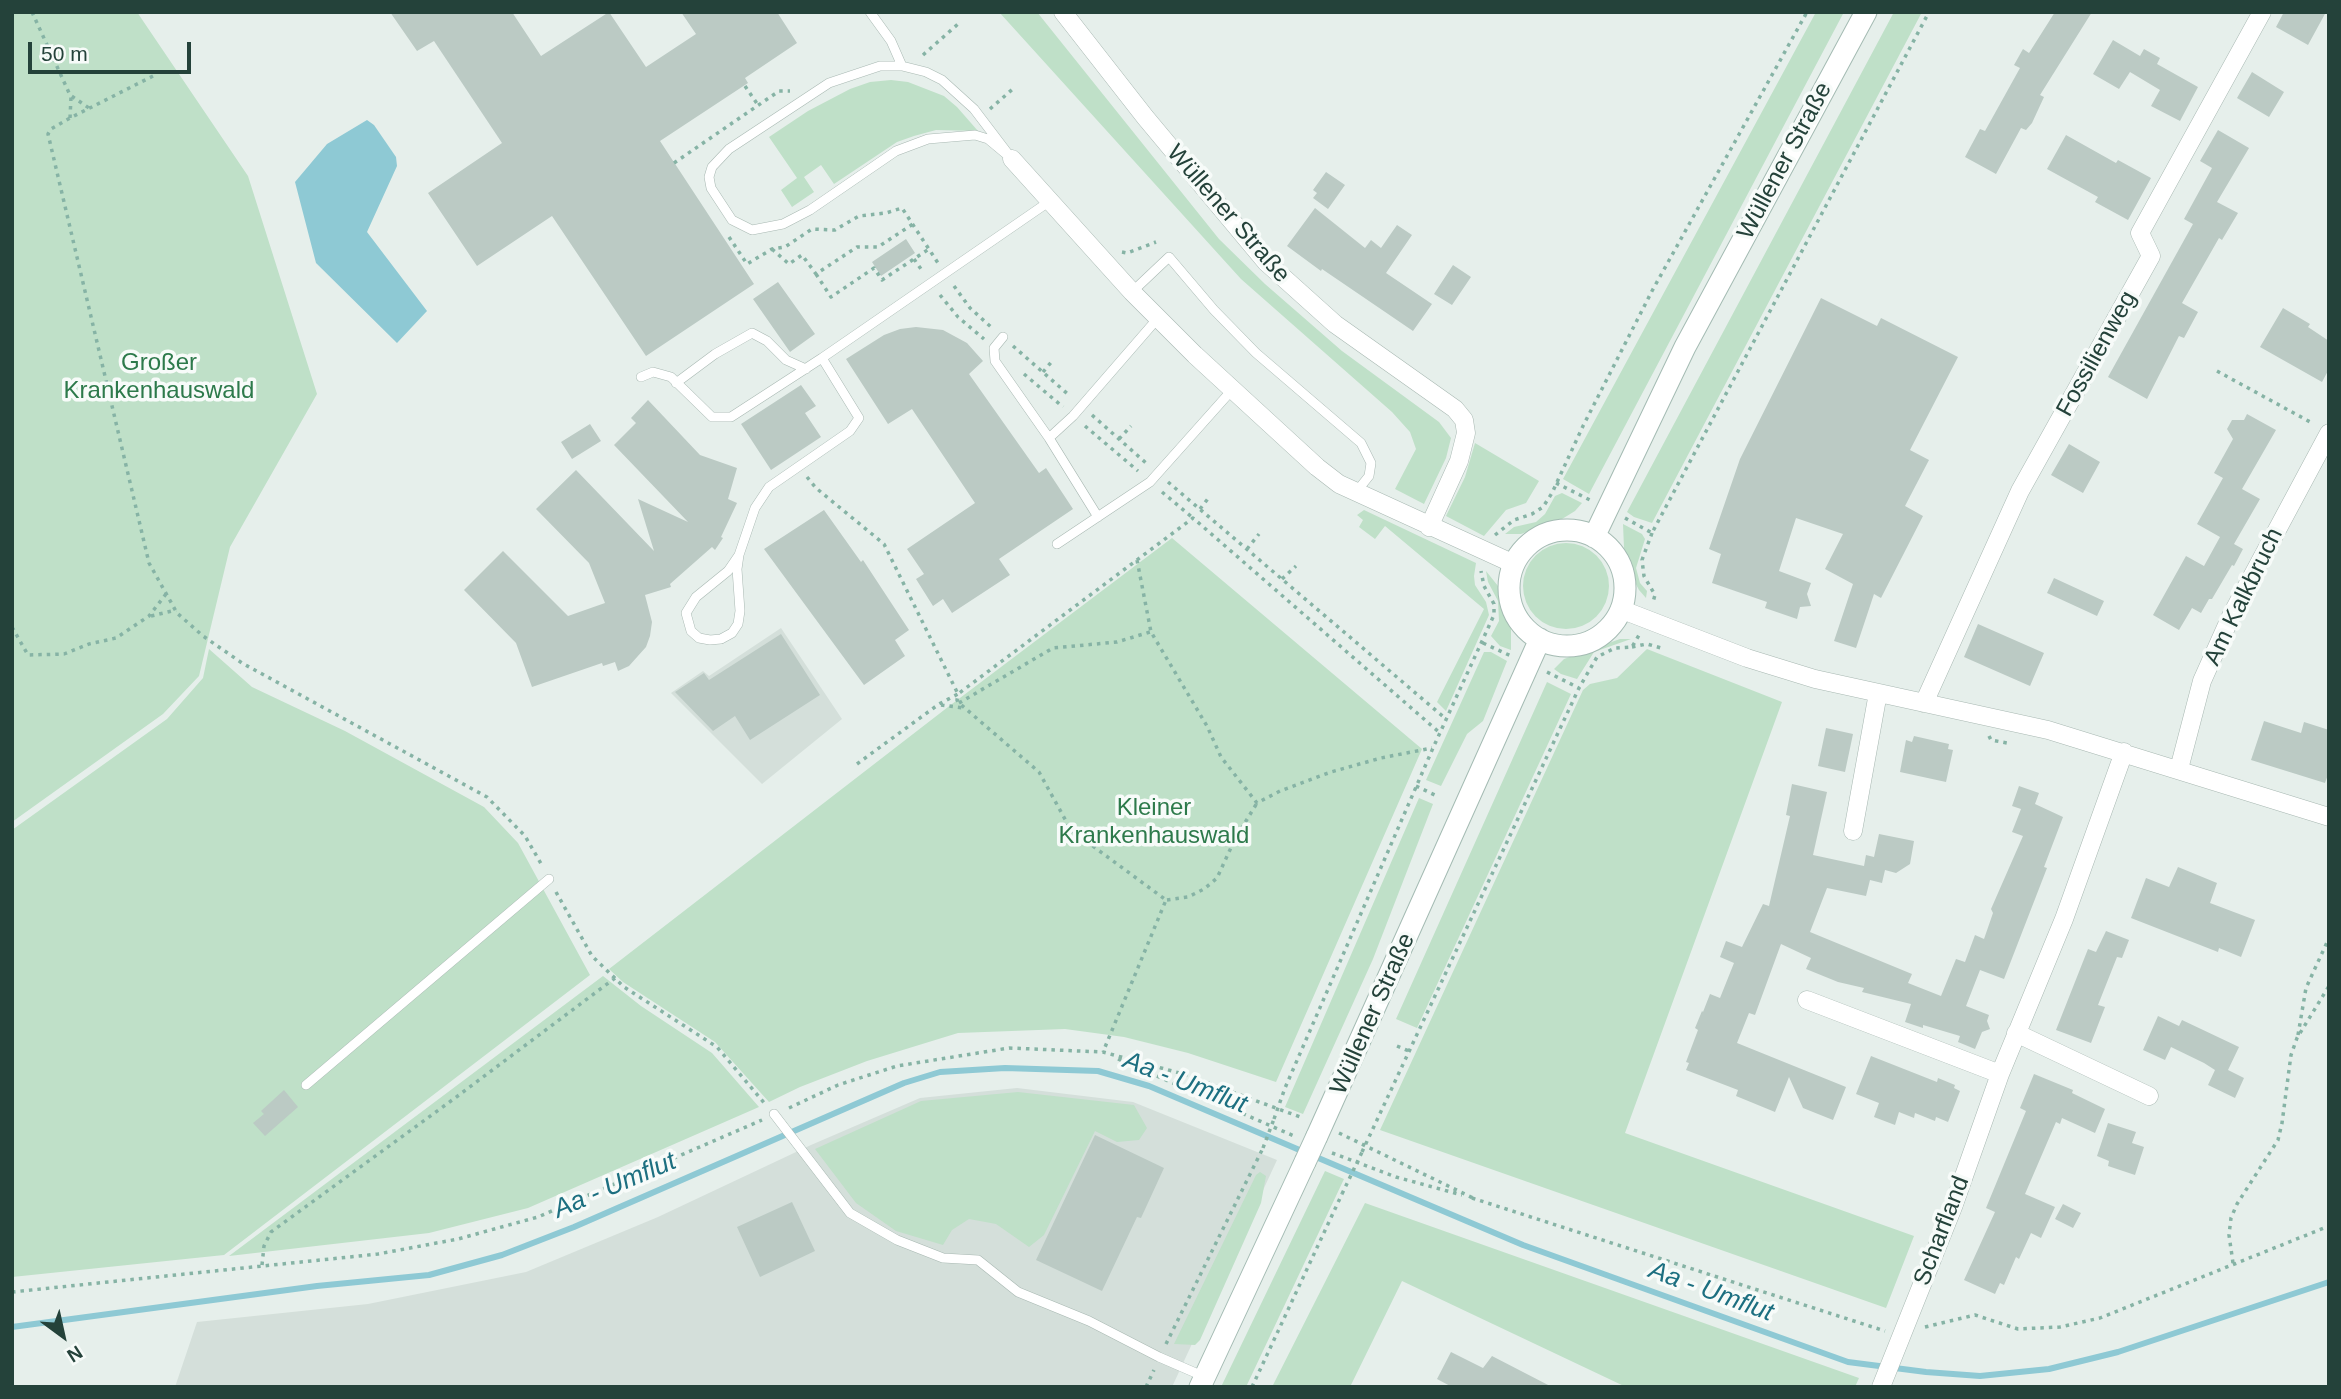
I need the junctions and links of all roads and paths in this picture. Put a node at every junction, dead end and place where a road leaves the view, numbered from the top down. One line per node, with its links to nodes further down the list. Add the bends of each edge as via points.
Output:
1 (32, 12): 11 (path)
2 (870, 12): 7 (lane)
3 (1063, 12): 51 (street, Wüllener Straße, via 1266,262 1335,324 1464,420 1464,445)
4 (1866, 12): 47 (main road, Wüllener Straße, via 1685,347)
5 (1929, 12): 52 (path)
6 (2262, 12): 73 (street, Fossilienweg, via 2140,233 2151,256 2020,491)
7 (902, 66): 16 (lane, via 942,80 974,108); 16 (lane, via 880,66 829,83 729,149 709,177 732,220 752,230 783,225 896,150 928,139 975,135 988,139)
8 (153, 76): 13 (path)
9 (745, 86): 12 (path)
10 (1015, 87): 14 (path)
11 (71, 97): 13 (path); 15 (path)
12 (758, 105)
13 (89, 108): 15 (path)
14 (986, 113)
15 (70, 118): 62 (path, via 48,134 149,563)
16 (1012, 159): 17 (street)
17 (1050, 201): 23 (lane); 24 (street)
18 (913, 224): 22 (path, via 878,247 857,247)
19 (772, 249): 22 (path, via 789,264 802,256)
20 (929, 249): 21 (path)
21 (914, 259): 22 (path, via 882,280 874,268 831,296); 23 (path)
22 (816, 274)
23 (931, 283): 27 (path, via 958,317); 28 (lane)
24 (1132, 292): 25 (street); 45 (lane, via 1169,257 1256,353 1361,443 1371,463)
25 (1158, 318): 36 (street); 37 (lane)
26 (1003, 337): 27 (lane)
27 (994, 348): 40 (lane, via 995,361)
28 (822, 358): 30 (lane); 42 (lane, via 859,418 850,431)
29 (1052, 360): 32 (path)
30 (806, 369): 35 (lane, via 786,360 752,333); 35 (lane, via 732,417 712,417)
31 (2217, 371): 39 (path)
32 (1042, 372)
33 (1024, 373): 37 (path)
34 (641, 377): 35 (lane, via 653,372)
35 (676, 383)
36 (1232, 390): 43 (lane); 45 (street, via 1317,467)
37 (1073, 416): 40 (lane); 43 (path)
38 (1131, 426): 41 (path)
39 (2329, 432): 80 (street, Am Kalkbruch, via 2232,614 2202,681)
40 (1049, 438): 49 (lane)
41 (1119, 439)
42 (800, 467): 57 (lane, via 769,487 755,508); 71 (path, via 816,488 884,544)
43 (1150, 482): 49 (lane); 50 (path)
44 (1556, 483): 47 (path)
45 (1357, 491): 51 (street)
46 (1210, 496): 48 (path)
47 (1607, 508): 52 (path); 54 (main road, Wüllener Straße)
48 (1200, 509)
49 (1098, 517): 55 (lane)
50 (1193, 518): 58 (path); 76 (path)
51 (1429, 527): 59 (street)
52 (1653, 533): 66 (path, via 1642,560 1644,576 1655,595)
53 (1259, 534): 56 (path)
54 (1594, 537): 59 (main road, via 1574,530 1538,537); 63 (main road, via 1618,560 1624,577)
55 (1058, 544)
56 (1247, 549)
57 (740, 555): 57 (lane, via 686,612 691,631 699,638 721,639 738,624)
58 (1137, 560): 68 (path); 71 (path)
59 (1514, 564): 69 (main road, via 1510,598 1526,629)
60 (1296, 566): 61 (path)
61 (1282, 579)
62 (166, 594): 64 (path); 65 (path)
63 (1620, 609): 66 (street); 69 (main road, via 1594,639 1558,645)
64 (176, 610): 65 (path); 86 (path, via 242,663 487,797 525,836)
65 (149, 616): 67 (path, via 116,638 64,654 28,655)
66 (1648, 621): 70 (street, via 1759,662); 95 (path, via 1632,647 1615,648 1597,657 1579,688)
67 (12, 627)
68 (1151, 632): 72 (path, via 1117,642 1054,648); 83 (path, via 1222,757)
69 (1540, 639): 102 (main road, Wüllener Straße)
70 (1878, 693): 73 (street); 85 (street)
71 (958, 694): 72 (path); 74 (path)
72 (959, 703): 75 (path)
73 (1924, 703): 78 (street)
74 (939, 704): 75 (path); 79 (path)
75 (966, 709): 87 (path, via 1039,772 1071,830)
76 (1440, 733)
77 (1433, 748): 83 (path, via 1341,769)
78 (2124, 752): 80 (street); 92 (street, Scharfland, via 2064,919)
79 (857, 764)
80 (2179, 769): 84 (street)
81 (1416, 786): 82 (path)
82 (1439, 797)
83 (1257, 803): 87 (path, via 1217,878 1188,897)
84 (2329, 817)
85 (1853, 831)
86 (549, 879): 89 (path, via 592,956); 98 (lane)
87 (1166, 900): 96 (path)
88 (2329, 938): 93 (path, via 2306,988)
89 (615, 978): 100 (path, via 717,1047); 105 (path, via 271,1232)
90 (2329, 986): 93 (path)
91 (1807, 1000): 97 (street)
92 (2016, 1033): 97 (street, Scharfland); 99 (street)
93 (2297, 1038): 104 (path, via 2278,1140 2231,1218)
94 (1397, 1046): 95 (path)
95 (1409, 1051): 103 (path)
96 (1103, 1052): 100 (path, via 1009,1048 897,1066 838,1085); 101 (path); 107 (path, bridge, via 1278,1108 1263,1148)
97 (2000, 1074): 109 (street, Scharfland)
98 (306, 1085)
99 (2150, 1096)
100 (776, 1117): 105 (path, via 538,1217 378,1254); 107 (lane, via 850,1213 897,1240 943,1258 978,1259 1018,1292)
101 (1296, 1136)
102 (1323, 1138): 103 (path); 103 (path, via 1396,1177 1473,1198); 108 (main road, Wüllener Straße, bridge, via 1305,1162)
103 (1365, 1145): 110 (path, bridge)
104 (2233, 1264)
105 (262, 1265): 106 (path)
106 (12, 1292)
107 (1159, 1357): 108 (lane)
108 (1203, 1382)
109 (1883, 1382)
110 (1251, 1387)

